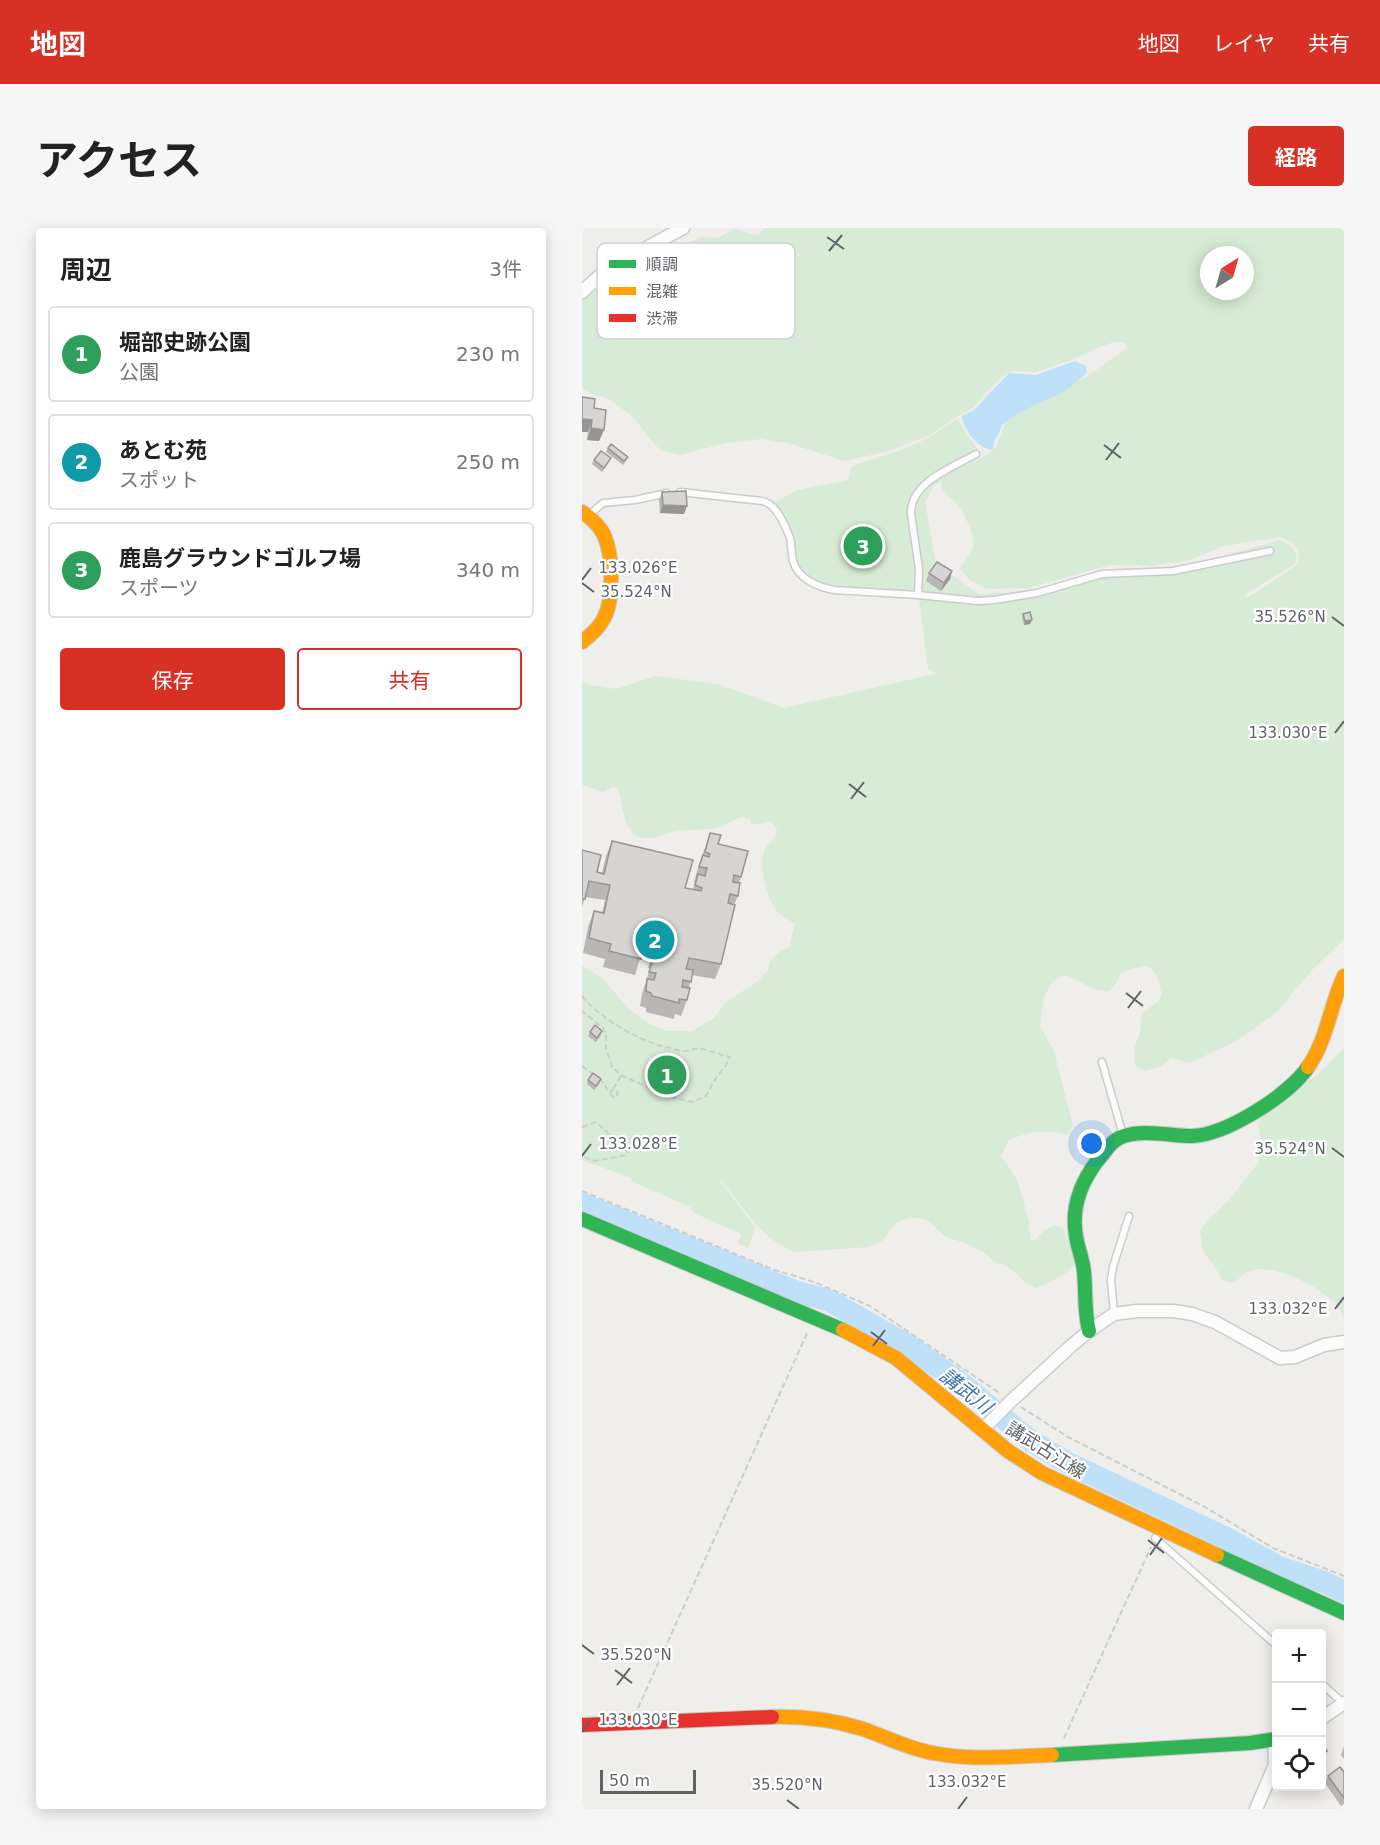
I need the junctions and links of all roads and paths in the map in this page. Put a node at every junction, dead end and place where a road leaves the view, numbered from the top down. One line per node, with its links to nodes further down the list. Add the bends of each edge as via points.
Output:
1 (683, 228): 2 (street)
2 (656, 243)
3 (597, 278): 4 (street)
4 (582, 292)
5 (976, 454): 8 (lane, via 926,483 915,496 911,506)
6 (585, 514): 8 (lane, via 603,503 677,492 767,502 774,507 789,537 797,570 811,582 834,590); 9 (street, via 607,540 610,568 609,604 604,619)
7 (1270, 551): 8 (lane, via 1173,571 1102,574 1014,598 978,601)
8 (918, 594)
9 (582, 642)
10 (1344, 976): 21 (street, via 1317,1055 1290,1087 1214,1132)
11 (582, 996): 12 (path)
12 (586, 1001): 13 (path); 17 (path, via 610,1021 667,1048 700,1048 730,1056 706,1096 692,1102 667,1096)
13 (582, 1004)
14 (582, 1011): 17 (path, via 603,1028 609,1060)
15 (1102, 1062): 21 (lane)
16 (582, 1066): 19 (path, via 603,1082)
17 (621, 1075): 18 (path)
18 (613, 1089): 19 (path); 19 (path, via 618,1093 616,1097)
19 (610, 1093)
20 (582, 1127): 22 (path, via 596,1122 628,1152 594,1161)
21 (1123, 1136): 28 (street, via 1088,1174 1074,1213 1084,1269 1084,1318)
22 (582, 1156)
23 (582, 1191): 30 (path, via 870,1306)
24 (1129, 1216): 26 (lane, via 1111,1280)
25 (582, 1219): 27 (street, 講武古江線)
26 (1114, 1314): 28 (street); 29 (street, via 1192,1314 1215,1322 1280,1358)
27 (814, 1317): 31 (street, 講武古江線, via 896,1358); 39 (path)
28 (1089, 1331): 30 (street)
29 (1344, 1342)
30 (1008, 1403): 31 (street); 33 (path, via 1205,1507 1273,1548)
31 (986, 1426): 34 (street, 講武古江線, via 1008,1451 1042,1473)
32 (1155, 1538): 35 (lane); 42 (path)
33 (1344, 1576)
34 (1344, 1613)
35 (1272, 1641)
36 (1326, 1687): 37 (lane)
37 (1344, 1703): 38 (street)
38 (1326, 1715)
39 (633, 1723): 40 (street); 42 (street, via 796,1716 834,1721 930,1753 955,1757)
40 (582, 1725)
41 (1272, 1740): 42 (street)
42 (1058, 1755)
43 (1272, 1772): 44 (street)
44 (1256, 1809)

